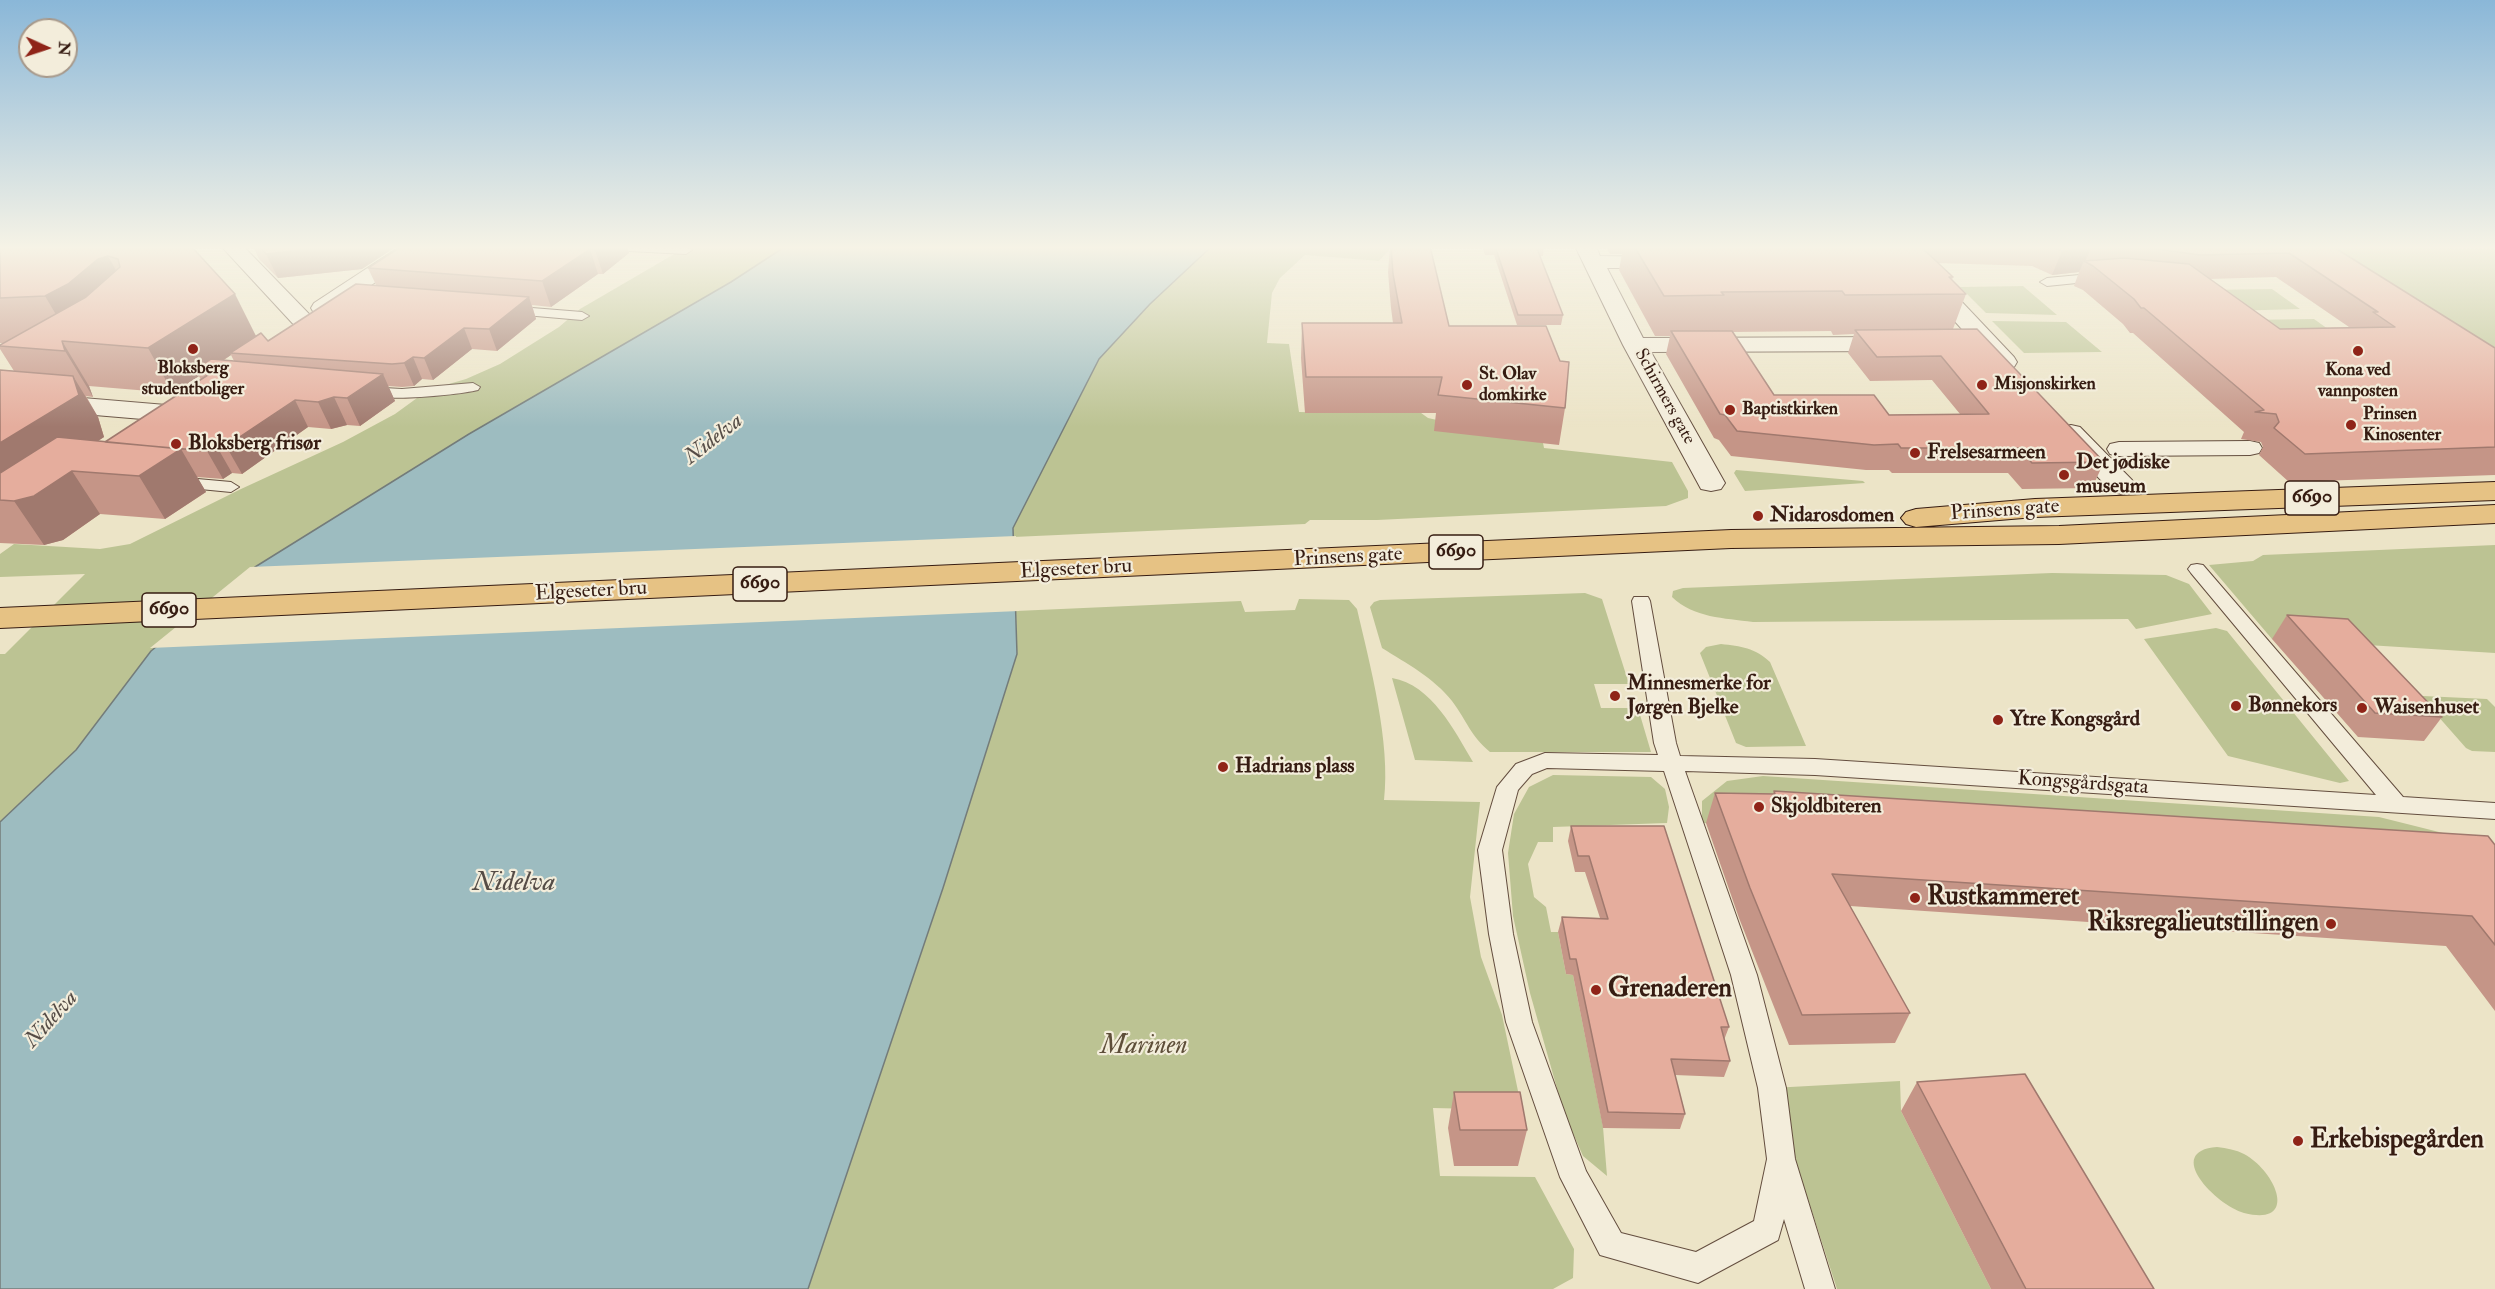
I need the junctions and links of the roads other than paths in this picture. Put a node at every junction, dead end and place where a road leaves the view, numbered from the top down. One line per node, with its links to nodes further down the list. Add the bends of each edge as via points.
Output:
1 (278, 306): 2 (street, via 294,327)
2 (336, 306)
3 (1615, 306): 10 (street, Schirmers gate)
4 (1949, 306): 7 (street)
5 (490, 308): 6 (lane)
6 (582, 316)
7 (1986, 343): 9 (street); 12 (street)
8 (1918, 344): 10 (street)
9 (1952, 344)
10 (1635, 345): 22 (street, Schirmers gate)
11 (31, 376): 15 (street)
12 (2025, 383)
13 (472, 387): 14 (lane, via 402,394)
14 (345, 390)
15 (0, 394)
16 (0, 399): 18 (street, via 175,407)
17 (2055, 416): 23 (street)
18 (139, 431)
19 (2250, 448): 20 (street, via 2182,441)
20 (2118, 449)
21 (163, 481): 24 (lane)
22 (1712, 483)
23 (2122, 486)
24 (231, 487)
25 (2495, 491): 27 (main road, Prinsens gate / 6690, via 2035,508)
26 (2495, 514): 27 (main road, Prinsens gate / 6690, via 2059,535)
27 (1731, 539): 28 (main road, Prinsens gate / 6690)
28 (1181, 566): 31 (main road, Elgeseter bru / 6690)
29 (2197, 569): 33 (lane)
30 (1641, 600): 32 (lane)
31 (0, 618)
32 (1670, 763): 33 (lane, Kongsgårdsgata, via 1815,767); 37 (lane, via 1744,975 1772,1088); 37 (lane, Kongsgårdsgata, via 1545,760 1524,769 1508,787 1490,850 1501,934 1519,1022 1574,1177 1611,1245 1698,1268 1767,1230)
33 (2396, 804): 34 (lane, Kongsgårdsgata)
34 (2464, 809): 35 (lane, Kongsgårdsgata); 36 (lane)
35 (2495, 812)
36 (2495, 825)
37 (1781, 1159): 38 (lane)
38 (1820, 1289)

